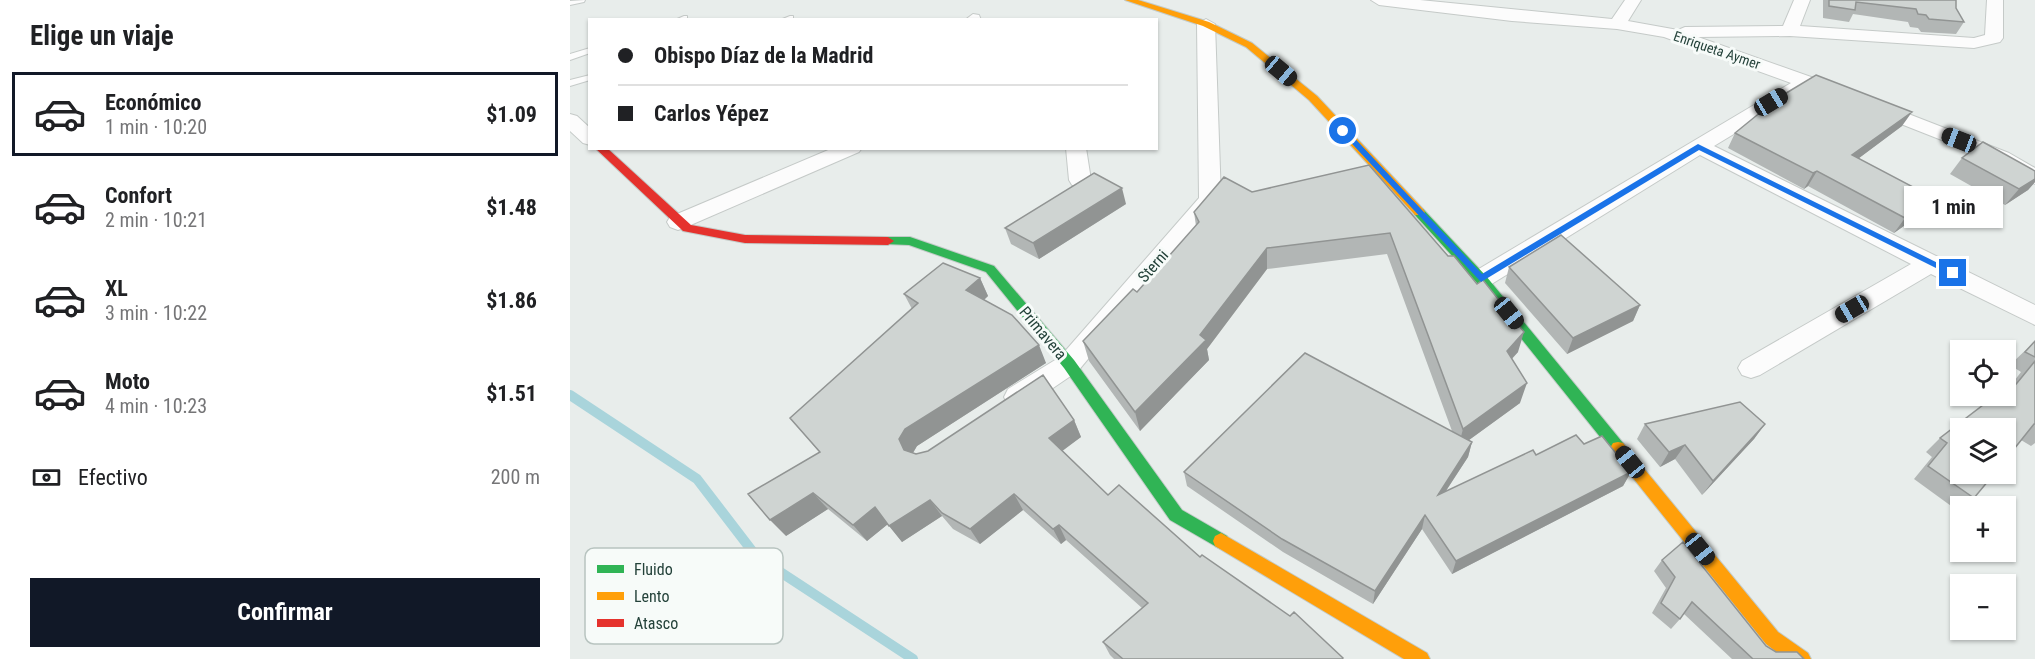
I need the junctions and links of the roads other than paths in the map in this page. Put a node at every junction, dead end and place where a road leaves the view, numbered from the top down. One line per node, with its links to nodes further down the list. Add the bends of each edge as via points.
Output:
1 (581, 0): 7 (lane)
2 (1129, 0): 8 (street)
3 (1379, 0): 9 (street, Enriqueta Aymer)
4 (1633, 0): 9 (street)
5 (1802, 0): 10 (street)
6 (1995, 0): 10 (street, via 1994,38 1974,43)
7 (570, 3)
8 (1206, 24): 27 (street, via 1249,45 1313,98); 29 (street, Sterni, via 1210,199)
9 (1617, 24): 11 (street, Enriqueta Aymer)
10 (1790, 31): 11 (street)
11 (1667, 33): 15 (street, Enriqueta Aymer)
12 (588, 51): 13 (lane)
13 (570, 57)
14 (588, 78): 16 (lane)
15 (1807, 81): 19 (street); 23 (street, Enriqueta Aymer, via 2002,157)
16 (570, 83)
17 (570, 120): 18 (street)
18 (588, 137)
19 (1698, 147): 26 (street); 27 (street)
20 (602, 150): 25 (street, Primavera)
21 (847, 150): 25 (street)
22 (1076, 150): 24 (street)
23 (2035, 177)
24 (1080, 180)
25 (678, 222): 29 (street, Primavera, via 687,228 745,239 910,241 990,269)
26 (1932, 262): 28 (street); 30 (street)
27 (1481, 279): 33 (street, via 1772,638)
28 (2035, 316)
29 (1069, 364): 31 (street, Sterni); 32 (street, Primavera, via 1176,515)
30 (1751, 368)
31 (1003, 408)
32 (1421, 659)
33 (1802, 659)

